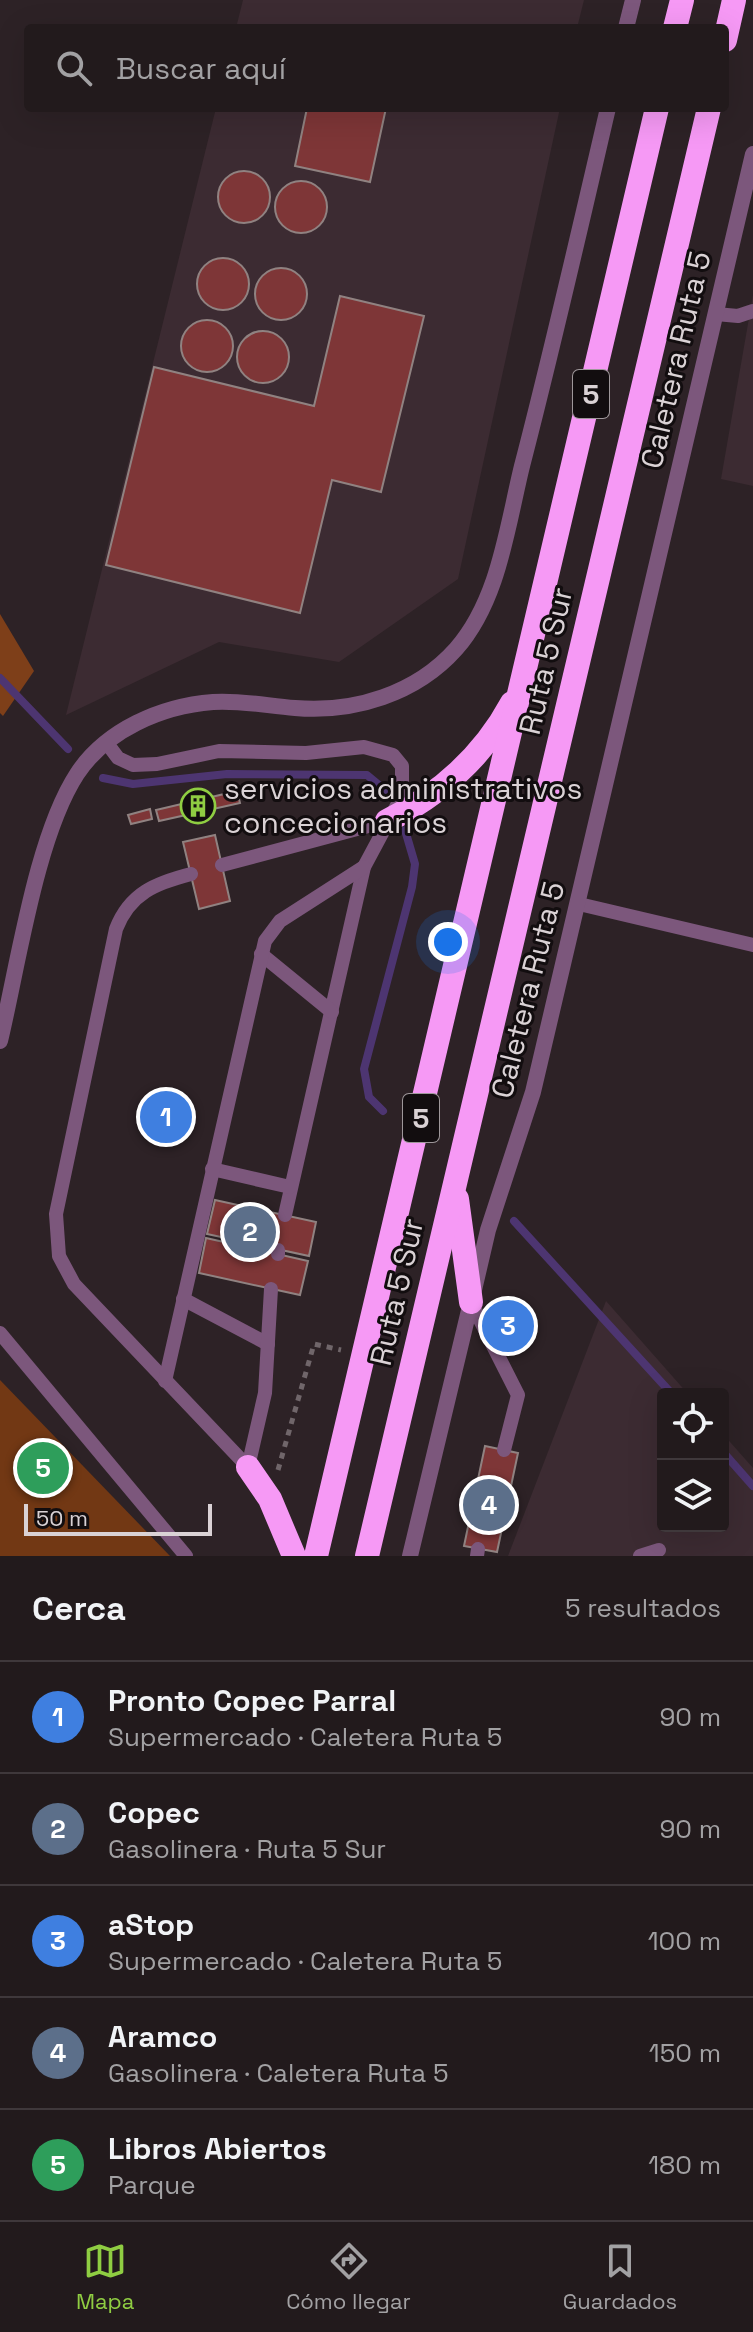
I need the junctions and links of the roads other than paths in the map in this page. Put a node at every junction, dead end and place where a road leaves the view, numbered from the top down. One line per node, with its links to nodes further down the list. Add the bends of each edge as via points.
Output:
1 (633, 0): 4 (street)
2 (682, 0): 5 (highway)
3 (734, 0): 6 (highway)
4 (627, 24)
5 (676, 24)
6 (729, 24)
7 (607, 112): 14 (street, via 491,589 457,648 422,679 377,699 321,709 241,702 187,706 142,721)
8 (656, 112): 13 (highway, Ruta 5 Sur / 5)
9 (708, 112): 25 (highway, Ruta 5 Sur / 5)
10 (753, 154): 12 (street, Caletera Ruta 5)
11 (753, 311): 12 (lane)
12 (716, 314): 19 (street, Caletera Ruta 5)
13 (525, 680): 15 (highway, via 498,728 466,767 429,798); 39 (highway, Ruta 5 Sur / 5)
14 (106, 742): 15 (lane, via 118,758 133,765 219,751 375,749 398,759 405,773 402,796); 23 (street, via 77,774 56,819)
15 (387, 821): 16 (lane); 17 (lane)
16 (222, 865)
17 (364, 867): 21 (lane, via 280,921); 22 (lane)
18 (191, 874): 33 (lane, via 146,889 120,918 55,1228 59,1256 74,1284)
19 (579, 904): 20 (lane); 30 (street, Caletera Ruta 5, via 533,1092 488,1230)
20 (753, 945)
21 (261, 954): 22 (lane); 24 (lane)
22 (332, 1012): 26 (lane)
23 (0, 1041)
24 (212, 1169): 26 (lane); 29 (lane)
25 (455, 1185): 30 (highway); 40 (highway, Ruta 5 Sur / 5)
26 (290, 1187): 27 (lane)
27 (285, 1215)
28 (271, 1289): 32 (lane)
29 (183, 1299): 32 (lane); 33 (lane)
30 (471, 1302): 34 (lane, via 518,1395); 41 (street, Caletera Ruta 5)
31 (0, 1333): 37 (lane)
32 (268, 1344): 35 (lane, via 265,1393)
33 (165, 1381): 35 (lane)
34 (504, 1450)
35 (248, 1467): 38 (highway, via 270,1499)
36 (659, 1550): 42 (lane)
37 (186, 1556)
38 (294, 1556)
39 (316, 1556)
40 (367, 1556)
41 (410, 1556)
42 (640, 1556)

